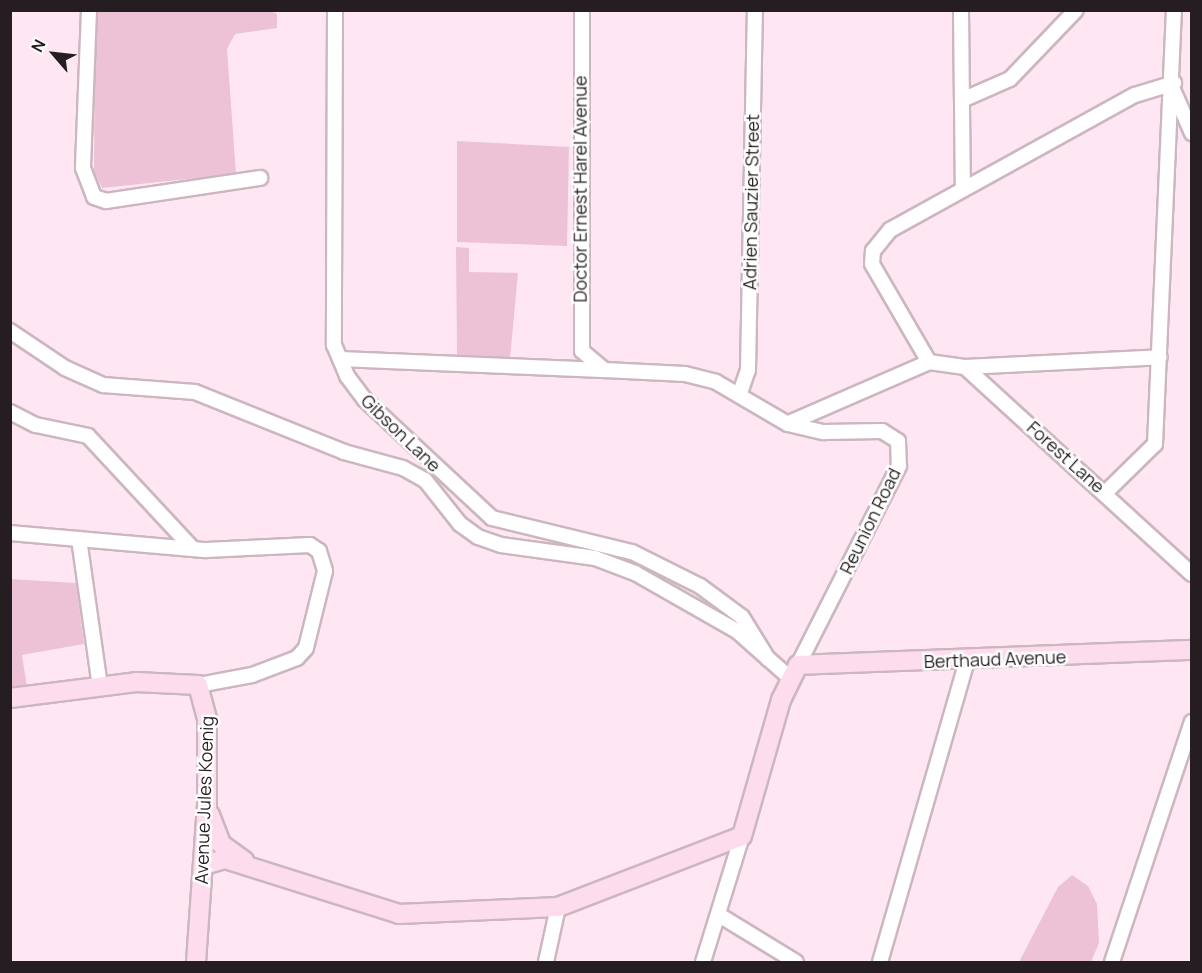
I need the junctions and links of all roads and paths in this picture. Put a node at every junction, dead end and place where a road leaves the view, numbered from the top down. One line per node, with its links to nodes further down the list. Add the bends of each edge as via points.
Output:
1 (89, 10): 11 (street, via 83,168 94,197 106,201)
2 (335, 10): 15 (street, Gibson Lane, via 334,345)
3 (582, 10): 17 (street, Doctor Ernest Harel Avenue, via 579,338)
4 (755, 10): 19 (street, Adrien Sauzier Street, via 748,370)
5 (961, 10): 9 (street)
6 (1076, 10): 9 (street, via 1010,79)
7 (1174, 10): 8 (street)
8 (1174, 87): 10 (street); 12 (street, via 1135,94); 14 (street)
9 (962, 100): 12 (street)
10 (1191, 133)
11 (260, 178)
12 (963, 188): 16 (street, via 890,230 873,251 876,278)
13 (10, 331): 28 (street, via 65,368 103,385 195,392 344,452 403,468 425,480 460,524 478,537 501,545 595,558 635,573 692,602)
14 (1160, 357): 18 (street); 22 (street, via 1155,444)
15 (340, 359): 17 (street, Reunion Road); 28 (street, Gibson Lane, via 365,400 492,518 632,552 700,586 742,617)
16 (929, 362): 18 (street); 21 (street)
17 (598, 366): 19 (street, Reunion Road, via 685,374)
18 (965, 367): 22 (street, Forest Lane)
19 (740, 393): 21 (street, Reunion Road)
20 (10, 412): 25 (street, via 36,425 88,436)
21 (788, 424): 30 (street, Reunion Road, via 824,432 893,433 901,453 888,489)
22 (1105, 493): 26 (street, Forest Lane)
23 (10, 534): 24 (street)
24 (79, 538): 25 (street); 32 (street)
25 (193, 549): 31 (street, via 310,545 324,558 325,571 306,648 297,658 252,675)
26 (1191, 574)
27 (1191, 650): 29 (street, Berthaud Avenue)
28 (768, 658): 30 (street)
29 (967, 661): 30 (street, Berthaud Avenue); 46 (street)
30 (794, 671): 36 (street)
31 (198, 685): 32 (street, via 167,680); 35 (street, Avenue Jules Koenig, via 207,711)
32 (100, 686): 33 (street)
33 (10, 698)
34 (1191, 722): 47 (street)
35 (207, 805): 37 (street); 38 (street, Avenue Jules Koenig)
36 (742, 836): 40 (street); 41 (street)
37 (225, 847): 38 (street); 39 (street)
38 (204, 857): 39 (street); 42 (street, Avenue Jules Koenig)
39 (248, 865): 40 (street, via 399,914)
40 (558, 907): 43 (street)
41 (719, 915): 44 (street); 45 (street)
42 (195, 963)
43 (546, 963)
44 (703, 963)
45 (796, 963)
46 (880, 963)
47 (1112, 963)

